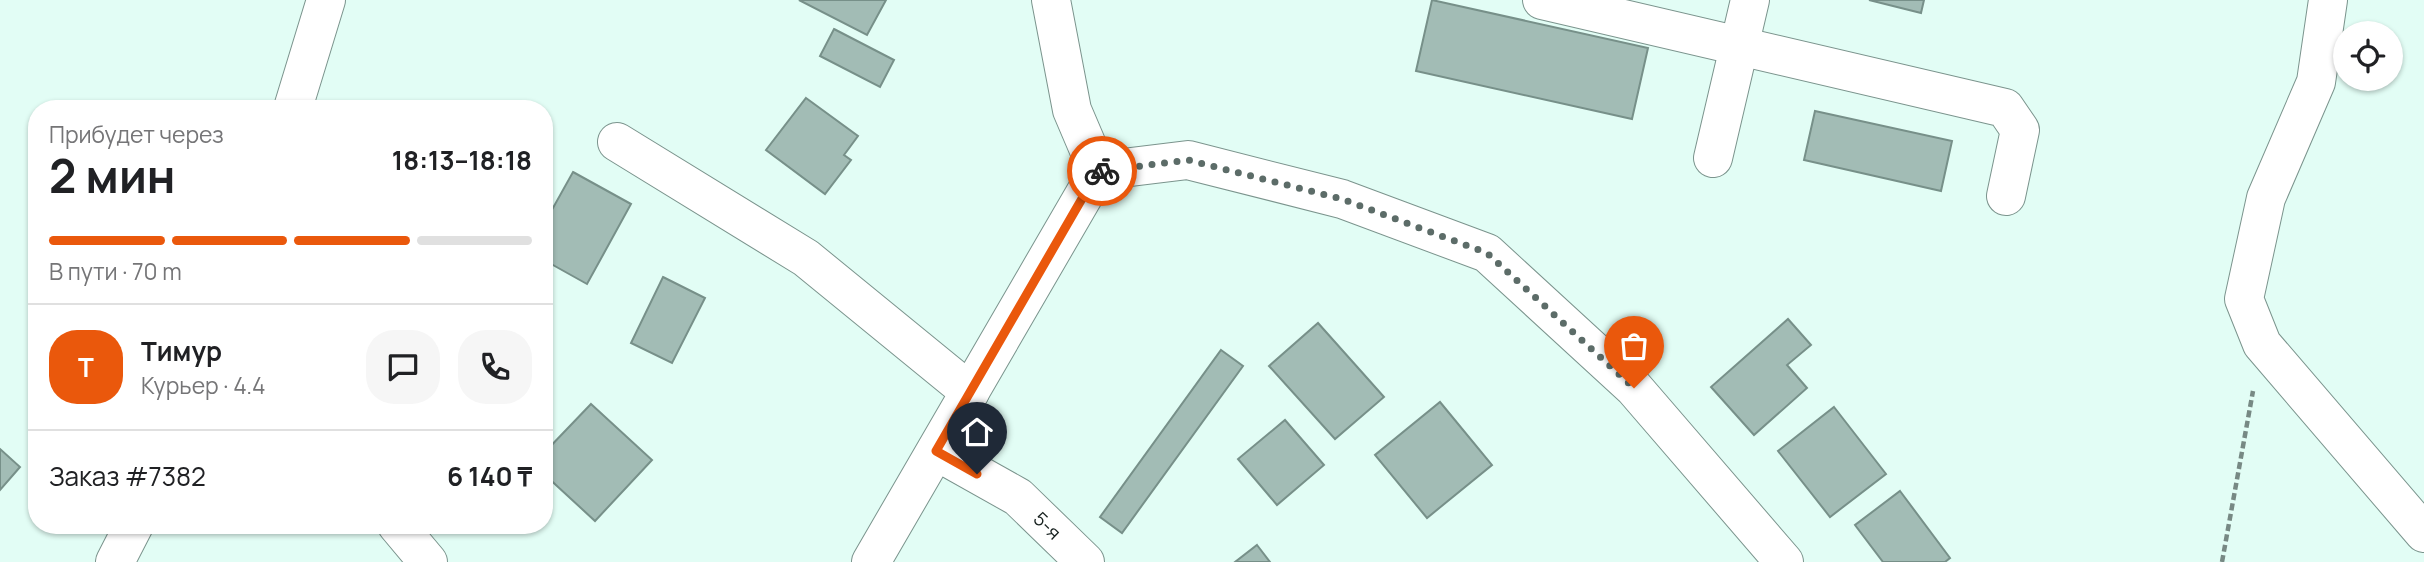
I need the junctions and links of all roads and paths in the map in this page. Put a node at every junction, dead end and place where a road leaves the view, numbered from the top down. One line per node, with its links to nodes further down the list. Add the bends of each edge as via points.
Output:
1 (326, 0): 7 (street)
2 (1051, 0): 10 (street, via 1072,110)
3 (1542, 0): 6 (street)
4 (1750, 0): 6 (street)
5 (2328, 0): 12 (street, via 2316,82 2266,198 2244,299)
6 (1740, 46): 9 (street); 11 (street, via 2005,108 2020,130)
7 (295, 100)
8 (617, 142): 13 (street, via 806,258)
9 (1713, 158)
10 (1098, 171): 13 (street); 22 (street, via 1188,160 1342,199 1487,253 1634,388)
11 (2006, 196)
12 (2262, 344): 15 (street); 23 (path)
13 (970, 392): 14 (street)
14 (936, 451): 20 (street); 21 (street, 5-я, via 1018,497)
15 (2424, 533)
16 (129, 534): 18 (street)
17 (405, 534): 19 (street)
18 (115, 562)
19 (428, 562)
20 (871, 562)
21 (1085, 562)
22 (1784, 562)
23 (2222, 562)

